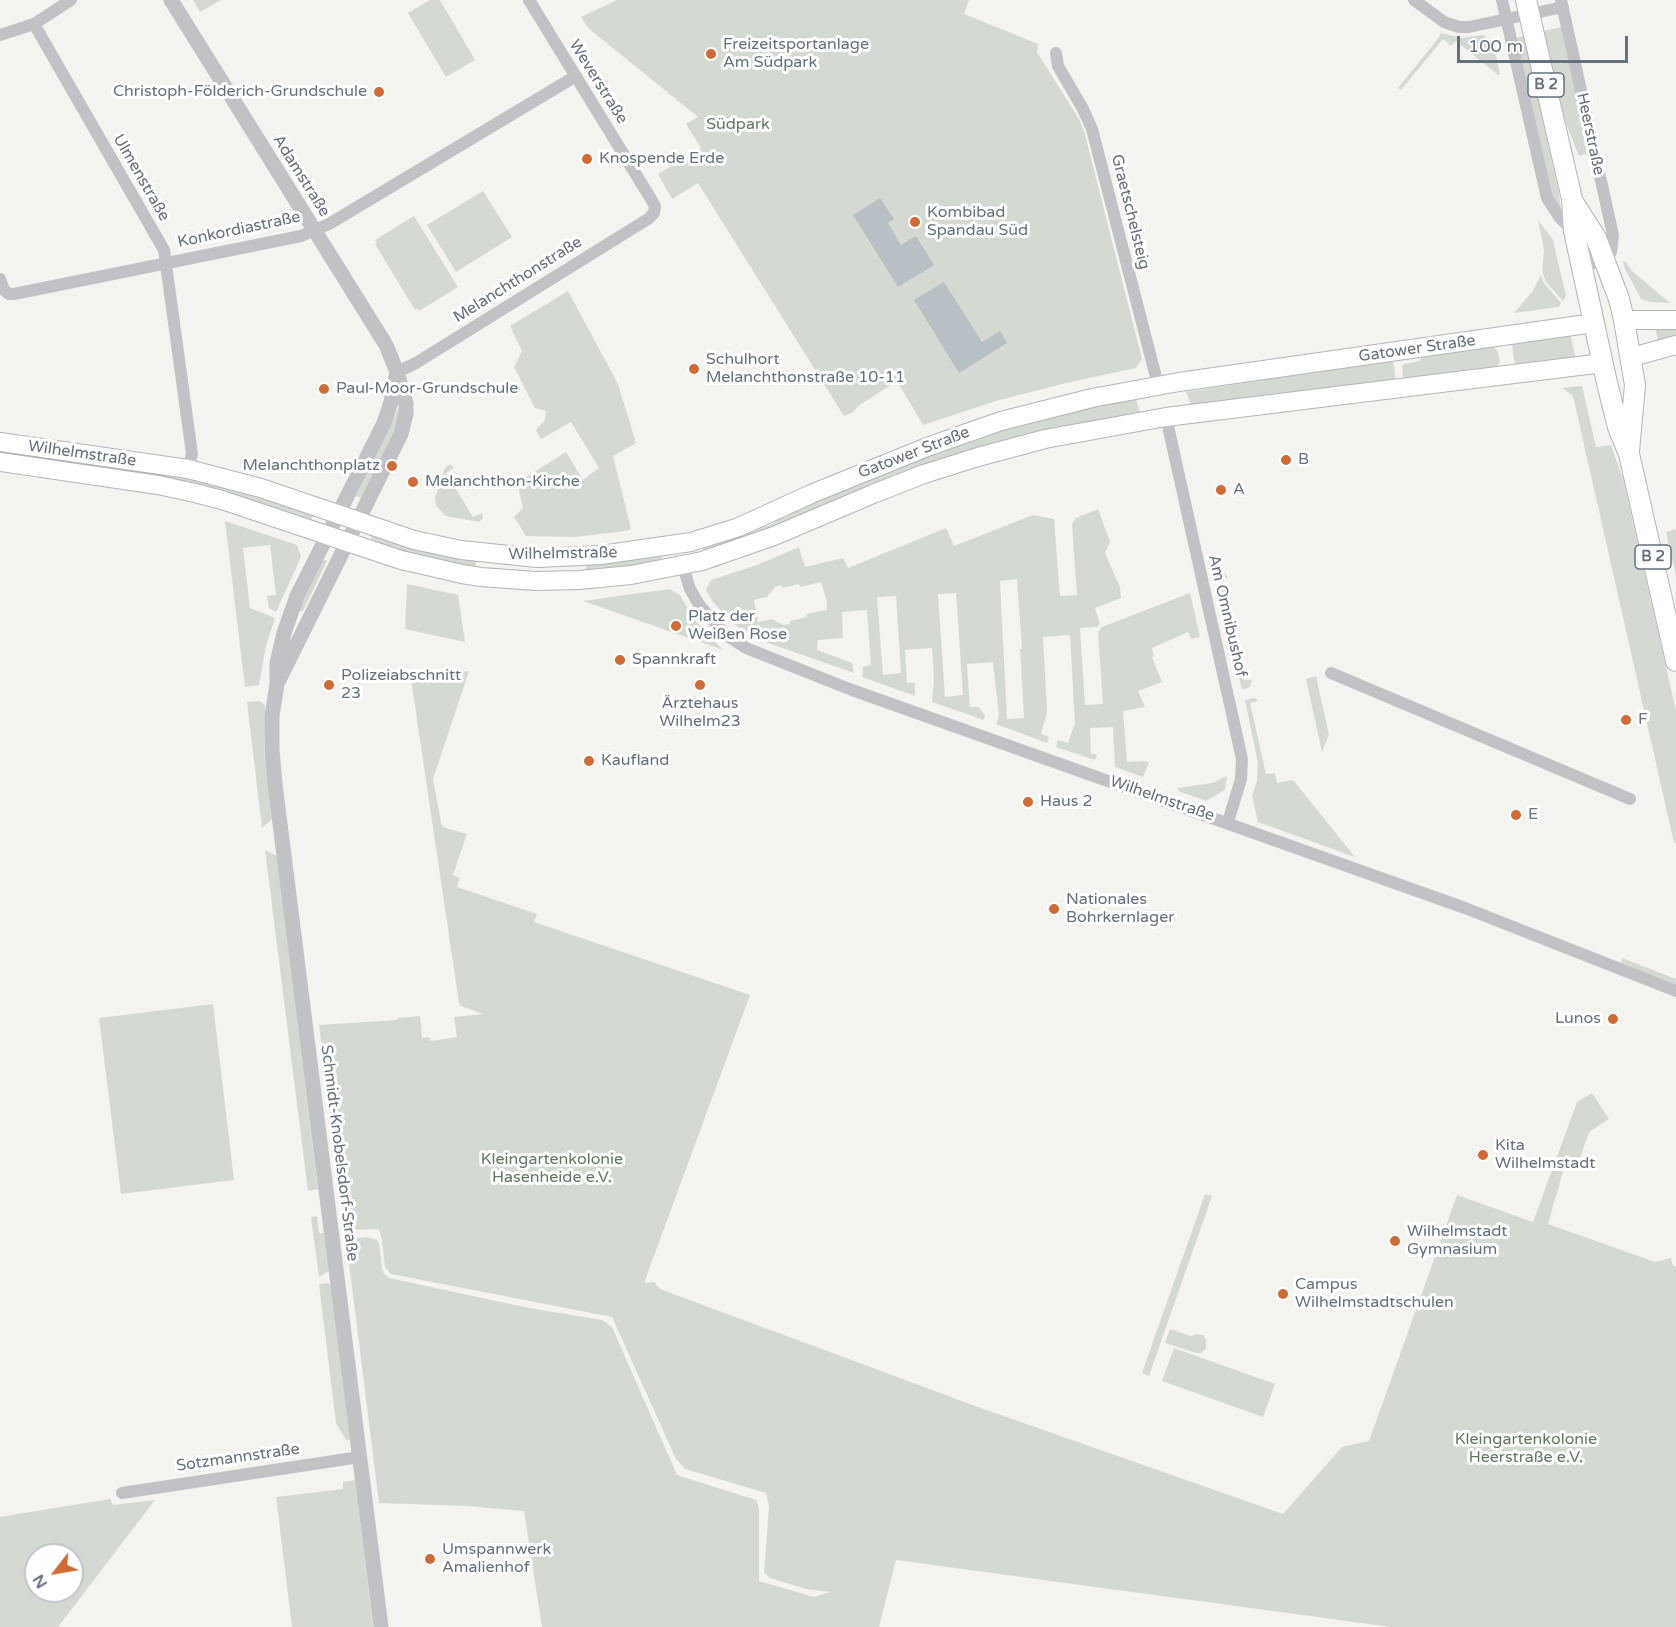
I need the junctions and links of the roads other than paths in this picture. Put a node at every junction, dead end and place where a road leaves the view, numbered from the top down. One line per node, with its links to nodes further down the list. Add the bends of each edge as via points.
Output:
1 (71, 0): 9 (street)
2 (171, 0): 15 (street, Adamstraße)
3 (529, 0): 12 (street, Weverstraße)
4 (1414, 0): 8 (street, Heerstraße, via 1444,22 1459,27)
5 (1502, 0): 8 (street)
6 (1562, 3): 7 (street, Heerstraße); 17 (street, Heerstraße, via 1612,226)
7 (1528, 7): 8 (street, Heerstraße); 13 (main road, Heerstraße / B 2)
8 (1506, 19): 16 (street, via 1547,198)
9 (34, 24): 10 (street); 18 (street, Ulmenstraße, via 164,250)
10 (0, 35)
11 (1056, 53): 28 (street, Graetschelsteig, via 1058,66 1092,129)
12 (576, 76): 14 (street, Weverstraße, via 655,206); 15 (street, Konkordiastraße)
13 (1572, 199): 16 (main road, Heerstraße / B 2); 17 (main road, Heerstraße / B 2)
14 (654, 213): 27 (street, Melanchthonstraße)
15 (314, 231): 18 (street, Konkordiastraße); 27 (street, Adamstraße, via 386,345)
16 (1574, 231): 19 (main road, Heerstraße / B 2)
17 (1607, 254): 19 (street); 21 (main road, Heerstraße / B 2)
18 (166, 263): 20 (street, Konkordiastraße, via 14,294 4,291); 33 (street, Ulmenstraße, via 192,454)
19 (1581, 266): 23 (main road, Heerstraße / B 2)
20 (0, 279)
21 (1624, 320): 22 (main road, Gatower Straße); 23 (main road, Gatower Straße); 25 (main road, Heerstraße / B 2)
22 (1676, 320)
23 (1594, 323): 26 (main road, Heerstraße / B 2); 28 (main road, Gatower Straße)
24 (1676, 345): 25 (main road, Gatower Straße)
25 (1632, 357): 26 (main road, Gatower Straße); 31 (main road, Heerstraße / B 2, via 1635,386)
26 (1603, 363): 29 (main road, Gatower Straße); 31 (main road, Heerstraße / B 2, via 1618,427)
27 (397, 372): 34 (street, via 384,423); 35 (street, via 406,404 401,434)
28 (1158, 386): 29 (main road); 38 (main road, Gatower Straße, via 1000,421 894,460 739,527)
29 (1166, 417): 40 (main road, Gatower Straße, via 1045,439 944,467 751,545); 46 (street, Am Omnibushof, via 1242,759 1241,778)
30 (0, 442): 33 (main road, Wilhelmstraße)
31 (1629, 454): 42 (main road, Heerstraße / B 2)
32 (0, 462): 36 (main road, Wilhelmstraße, via 195,493)
33 (188, 469): 34 (main road, Wilhelmstraße, via 261,488)
34 (338, 515): 35 (main road, Wilhelmstraße); 36 (street)
35 (357, 522): 37 (street); 39 (main road, Wilhelmstraße, via 461,550 537,558)
36 (325, 536): 37 (main road, Wilhelmstraße); 44 (street, Schmidt-Knobelsdorf-Straße, via 288,619 277,663)
37 (347, 543): 41 (main road, Wilhelmstraße, via 412,563 481,577); 44 (street, Schmidt-Knobelsdorf-Straße)
38 (677, 544): 39 (main road, Wilhelmstraße); 40 (main road, Wilhelmstraße)
39 (578, 557): 41 (main road)
40 (683, 566): 41 (main road, Wilhelmstraße); 46 (street, Wilhelmstraße, via 700,606 726,635 746,648 852,690)
41 (579, 580)
42 (1676, 661)
43 (1331, 673): 45 (street)
44 (277, 684): 48 (street, Schmidt-Knobelsdorf-Straße, via 272,716 273,764)
45 (1630, 799)
46 (1228, 822): 47 (street, Wilhelmstraße, via 1465,908)
47 (1676, 991)
48 (360, 1457): 49 (street, Sotzmannstraße); 50 (street, Schmidt-Knobelsdorf-Straße)
49 (122, 1493)
50 (381, 1627)

